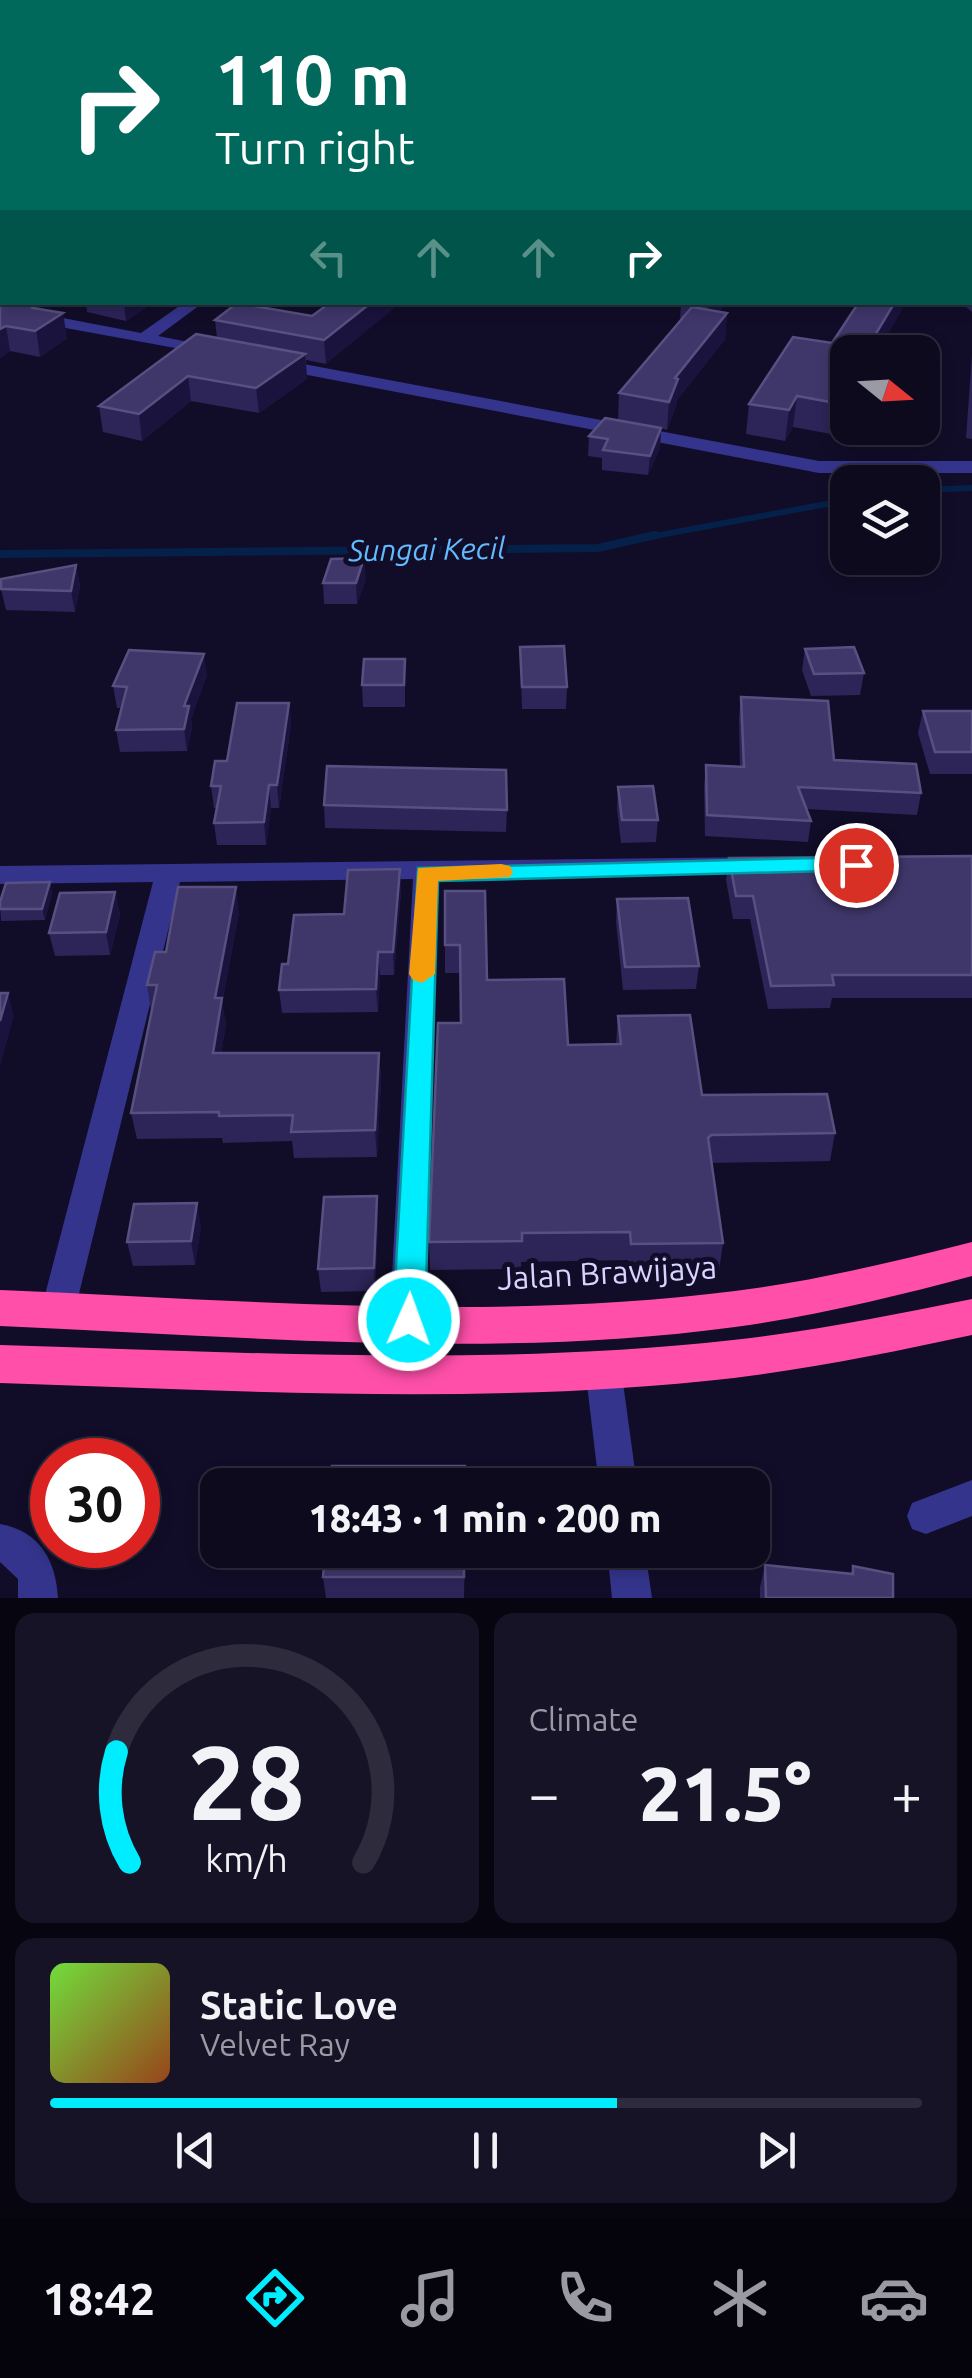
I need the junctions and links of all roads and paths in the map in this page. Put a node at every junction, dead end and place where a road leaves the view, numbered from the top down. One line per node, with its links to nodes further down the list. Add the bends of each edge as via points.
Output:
1 (192, 305): 3 (street)
2 (0, 310): 3 (street)
3 (145, 338): 4 (street)
4 (223, 354)
5 (262, 362): 6 (street, via 819,467)
6 (972, 467)
7 (780, 866): 8 (street)
8 (426, 874): 10 (street); 15 (street)
9 (0, 875): 10 (street)
10 (168, 875): 13 (street)
11 (972, 1259): 15 (highway, Jalan Brawijaya, via 837,1295 699,1315)
12 (0, 1308): 13 (highway, Jalan Brawijaya)
13 (58, 1310): 15 (highway, Jalan Brawijaya)
14 (972, 1317): 17 (highway, via 817,1347)
15 (409, 1320): 18 (street)
16 (0, 1364): 18 (highway)
17 (603, 1368): 18 (highway); 19 (street)
18 (404, 1372)
19 (616, 1468)
20 (972, 1498): 21 (street)
21 (926, 1516)
22 (0, 1543): 24 (street, via 12,1545 37,1570)
23 (628, 1568): 25 (street)
24 (38, 1598)
25 (632, 1598)

